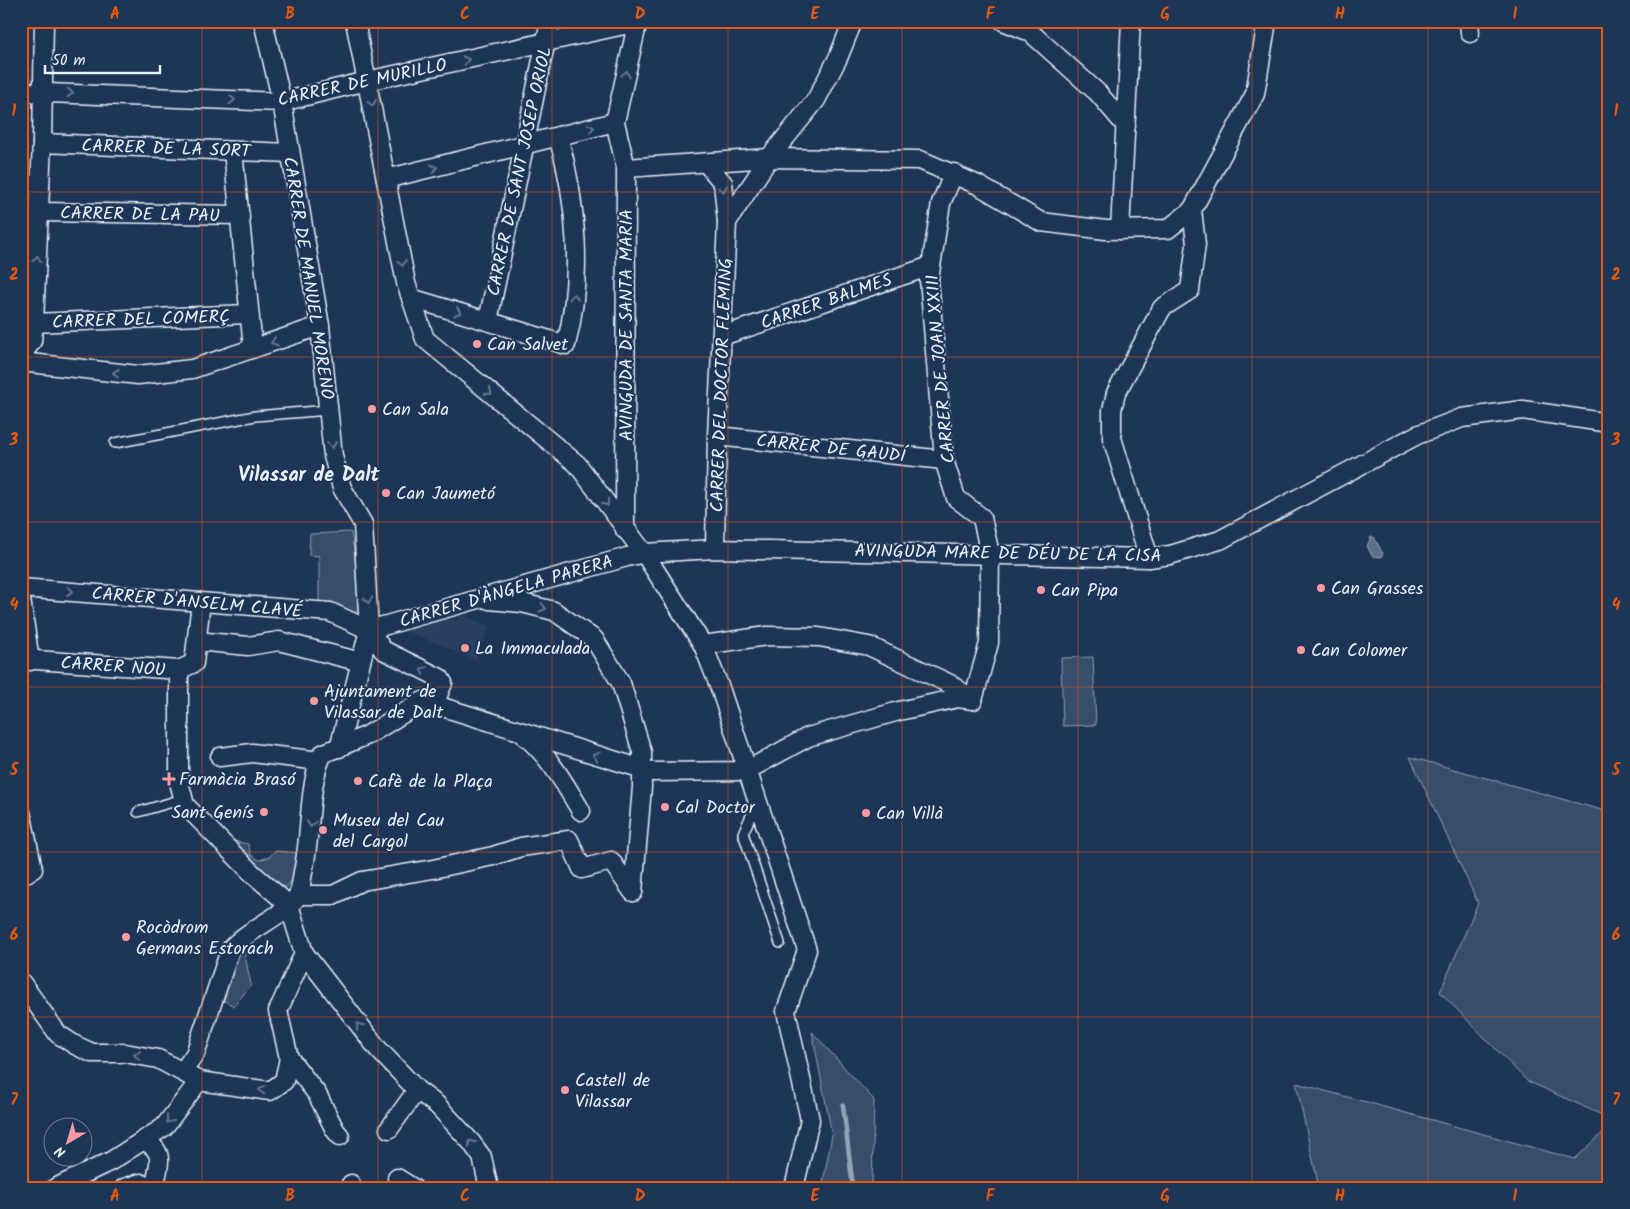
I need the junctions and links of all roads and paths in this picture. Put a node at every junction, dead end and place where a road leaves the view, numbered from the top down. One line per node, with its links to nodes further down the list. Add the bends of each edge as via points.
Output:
1 (44, 21): 13 (street)
2 (263, 21): 14 (street, CARRER DE MANUEL MORENO)
3 (355, 21): 11 (street)
4 (550, 21): 10 (street, CARRER DE SANT JOSEP ORIOL)
5 (853, 21): 22 (street, via 816,100)
6 (1003, 21): 16 (street, via 1030,32 1098,93)
7 (1131, 21): 16 (street)
8 (1267, 21): 29 (street, via 1255,94)
9 (638, 22): 10 (street, CARRER DE MURILLO); 15 (street, one-way to 9)
10 (545, 42): 11 (street, CARRER DE MURILLO, one-way to 10); 19 (street, CARRER DE SANT JOSEP ORIOL)
11 (368, 81): 14 (street, CARRER DE MURILLO); 26 (street, one-way to 26)
12 (21, 92): 13 (street, CARRER DE MURILLO)
13 (44, 92): 14 (street, CARRER DE MURILLO, one-way to 14); 18 (street)
14 (282, 102): 21 (street, CARRER DE MANUEL MORENO)
15 (615, 122): 17 (street, one-way to 15); 24 (street, AVINGUDA DE SANTA MARIA)
16 (1126, 126): 33 (street)
17 (558, 136): 19 (street); 37 (street, one-way to 17, via 566,345 574,317 576,258 572,211)
18 (42, 143): 20 (street, CARRER DE LA SORT); 28 (street)
19 (523, 145): 26 (street, one-way to 19); 37 (street, CARRER DE SANT JOSEP ORIOL)
20 (233, 151): 21 (street, CARRER DE LA SORT); 31 (street)
21 (290, 153): 39 (street, CARRER DE MANUEL MORENO)
22 (769, 158): 23 (street); 25 (street, via 920,160); 32 (street)
23 (706, 163): 24 (street); 32 (street, CARRER DEL DOCTOR FLEMING, one-way to 32, via 724,183)
24 (626, 168): 49 (street, AVINGUDA DE SANTA MARIA)
25 (954, 173): 33 (street, via 1041,222); 34 (street, CARRER DE JOAN XXIII, via 941,203)
26 (386, 179): 35 (street, one-way to 35)
27 (21, 184): 28 (street)
28 (40, 186): 30 (street)
29 (1192, 210): 33 (street, via 1168,229); 53 (street, via 1196,244 1190,290 1162,308 1116,394 1112,410 1112,438)
30 (39, 212): 31 (street, CARRER DE LA PAU); 38 (street, one-way to 30)
31 (240, 215): 36 (street)
32 (727, 222): 40 (street, CARRER DEL DOCTOR FLEMING)
33 (1120, 230)
34 (931, 266): 40 (street, CARRER BALMES); 48 (street, CARRER DE JOAN XXIII, via 929,279)
35 (411, 298): 37 (street, one-way to 37); 49 (street, one-way to 49, via 425,339 577,464)
36 (248, 314): 38 (street, CARRER DEL COMERÇ); 41 (street)
37 (488, 322)
38 (34, 323): 42 (street, via 32,341)
39 (320, 326): 41 (street, one-way to 41); 44 (street, CARRER DE MANUEL MORENO)
40 (722, 336): 46 (street, CARRER DEL DOCTOR FLEMING)
41 (253, 348): 43 (street, one-way to 43, via 192,369 138,375)
42 (21, 356)
43 (21, 362)
44 (329, 410): 47 (lane, via 256,416); 58 (street, CARRER DE MANUEL MORENO, one-way to 58, via 333,456 342,488 364,524)
45 (1609, 423): 53 (street, AVINGUDA MARE DE DÉU DE LA CISA, via 1523,410 1462,418 1417,435 1220,540)
46 (717, 436): 48 (street, CARRER DE GAUDÍ); 50 (street, CARRER DEL DOCTOR FLEMING)
47 (115, 443)
48 (944, 460): 52 (street, CARRER DE JOAN XXIII, via 956,498 982,518)
49 (625, 530): 51 (street)
50 (715, 549): 51 (street, AVINGUDA MARE DE DÉU DE LA CISA); 52 (street, AVINGUDA MARE DE DÉU DE LA CISA)
51 (644, 553): 56 (street, CARRER D'ÀNGELA PARERA); 60 (street)
52 (990, 554): 53 (street, AVINGUDA MARE DE DÉU DE LA CISA); 64 (street, CARRER DE JOAN XXIII, via 989,642)
53 (1149, 558)
54 (21, 588): 57 (street, CARRER D'ANSELM CLAVÉ, one-way to 57)
55 (21, 599): 61 (street)
56 (477, 600): 58 (street, CARRER D'ÀNGELA PARERA); 70 (street, one-way to 70, via 522,603 554,611 594,639 621,682 642,752)
57 (201, 602): 58 (street, CARRER D'ANSELM CLAVÉ, via 330,612); 59 (street, CARRER NOU)
58 (369, 630): 62 (street, CARRER DE MANUEL MORENO); 65 (street, one-way to 58, via 443,683 440,678 383,650)
59 (197, 641): 62 (street, via 248,646 279,640); 63 (street, CARRER NOU, via 194,663)
60 (703, 645): 64 (street, via 767,636 819,638 869,646 950,684); 71 (street)
61 (25, 660): 63 (street, CARRER NOU)
62 (361, 662): 67 (street, CARRER DE MANUEL MORENO)
63 (179, 670): 72 (street, via 179,782)
64 (973, 700): 71 (street, via 958,698 900,711 808,737)
65 (434, 705): 66 (street); 67 (street, via 423,701 368,735)
66 (520, 732): 70 (street, one-way to 66); 74 (street, via 536,745 559,774)
67 (340, 742): 69 (street, via 322,754)
68 (220, 757): 69 (street, via 252,753)
69 (317, 768): 78 (street, one-way to 78, via 309,848)
70 (643, 770): 71 (street); 78 (street, via 633,892 611,861 582,869 569,840 362,881 334,895)
71 (746, 772): 73 (street)
72 (183, 799): 76 (lane); 78 (street, via 213,835)
73 (757, 803): 79 (lane, via 743,833); 96 (street, via 808,950 786,1011 810,1120)
74 (581, 811)
75 (21, 812): 77 (street, via 32,869)
76 (138, 812)
77 (21, 876)
78 (294, 900): 80 (street); 83 (street, via 238,939 230,950 195,1054)
79 (780, 943)
80 (304, 953): 82 (street, via 278,1011); 85 (street, one-way to 80, via 378,1049)
81 (21, 982): 83 (street, one-way to 81, via 158,1059 125,1053 92,1053 75,1045 58,1034)
82 (289, 1058): 84 (street, one-way to 84, via 284,1081 270,1091); 87 (street, via 317,1094)
83 (183, 1071): 84 (street)
84 (199, 1081): 88 (street, one-way to 88, via 164,1127)
85 (417, 1090): 86 (street); 95 (street, one-way to 85, via 482,1157 471,1142 437,1105)
86 (389, 1129)
87 (340, 1136)
88 (144, 1141): 90 (street); 93 (street, via 155,1145 160,1155)
89 (398, 1178): 94 (street)
90 (55, 1188)
91 (124, 1188): 92 (street, via 140,1184)
92 (149, 1188)
93 (154, 1188)
94 (413, 1188)
95 (489, 1188)
96 (794, 1188)

